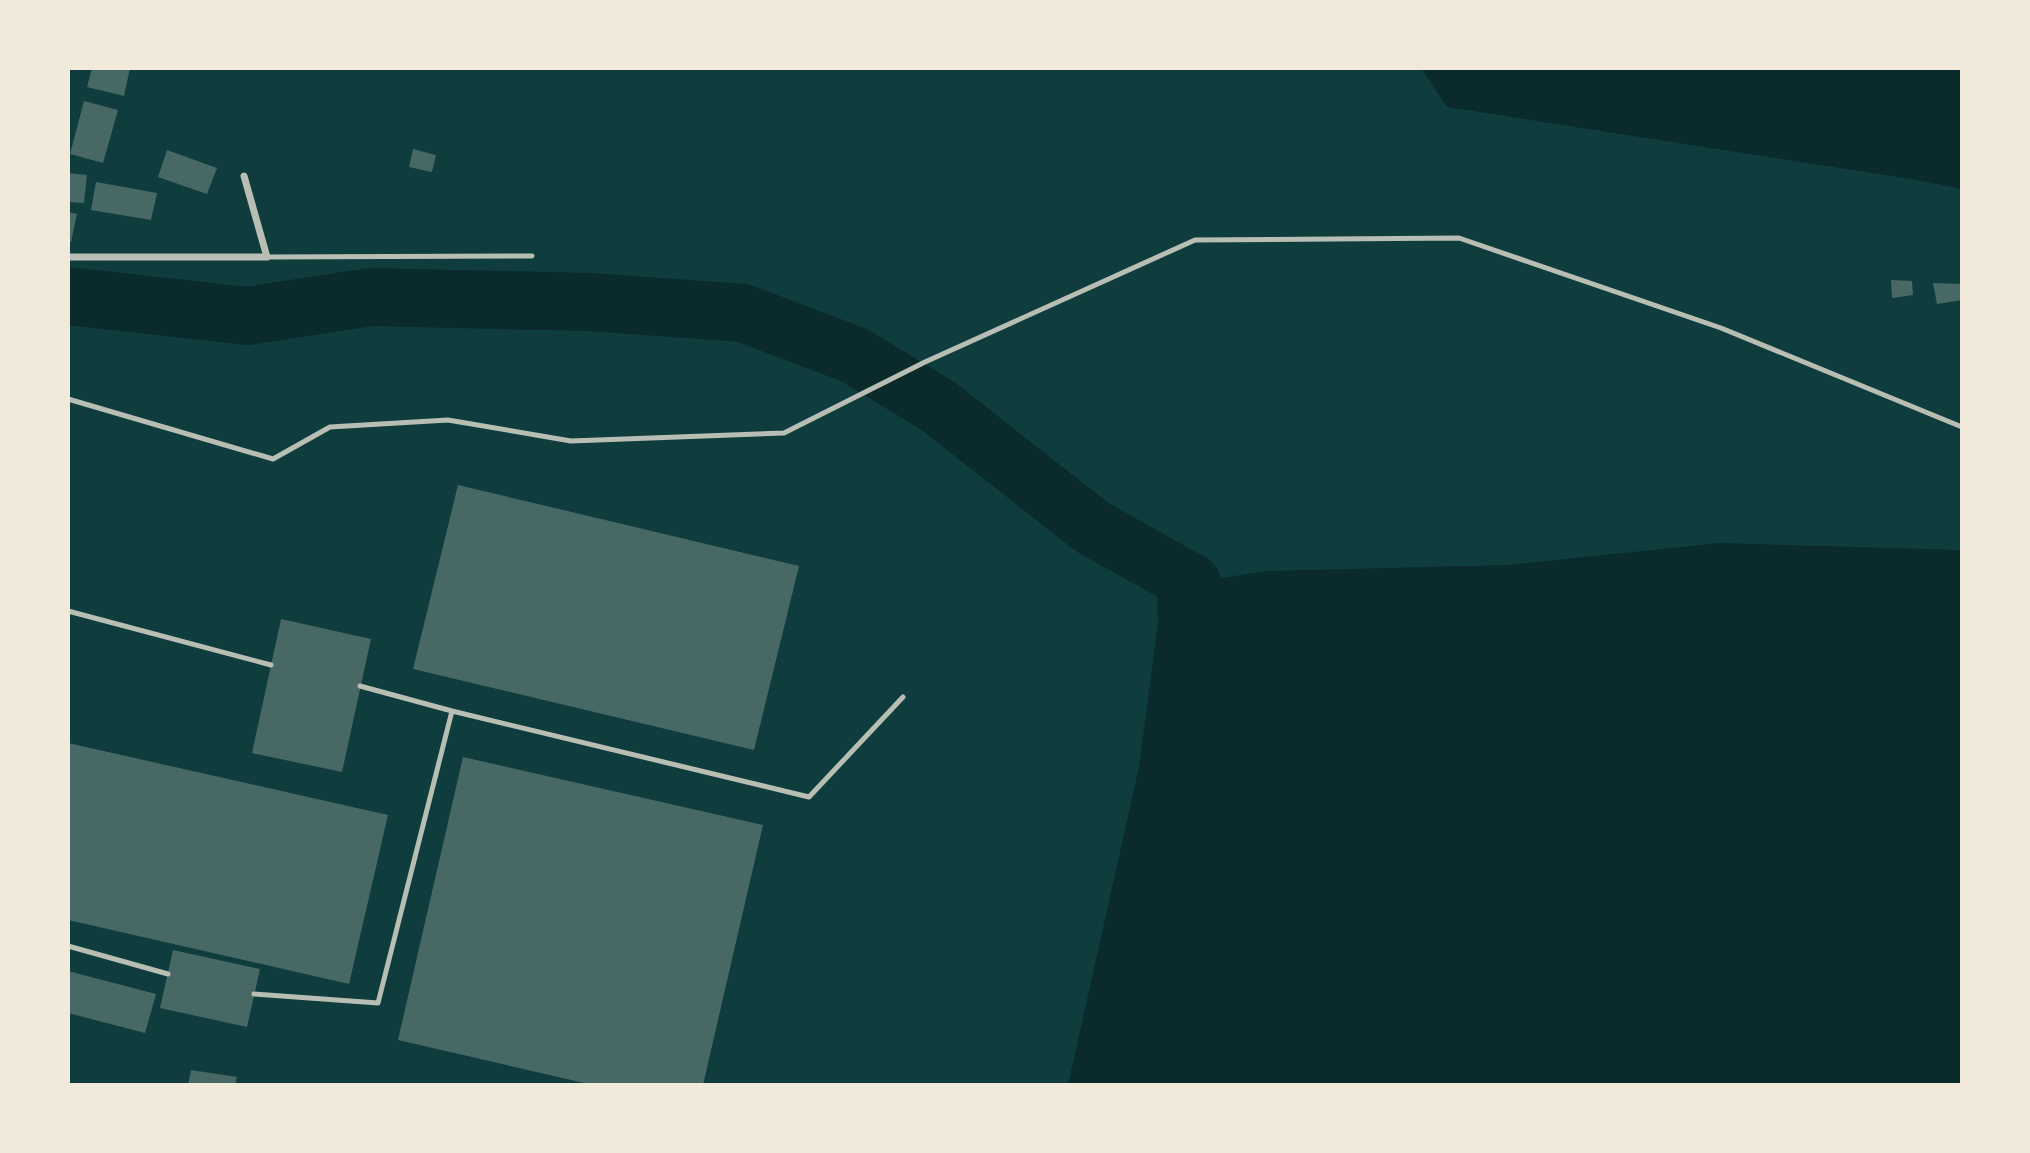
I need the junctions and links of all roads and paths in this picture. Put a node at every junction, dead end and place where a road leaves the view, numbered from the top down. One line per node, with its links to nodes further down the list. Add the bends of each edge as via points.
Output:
1 (244, 176): 4 (street)
2 (532, 256): 4 (lane)
3 (68, 257): 4 (street)
4 (267, 257)
5 (68, 399): 6 (lane, via 273,459 330,426 448,420 571,441 784,433 925,362 1195,240 1459,238 1721,328)
6 (1962, 427)
7 (68, 611): 8 (lane)
8 (271, 665)
9 (360, 686): 11 (lane)
10 (903, 697): 11 (lane, via 809,797)
11 (452, 711): 14 (lane, via 378,1003)
12 (68, 946): 13 (lane)
13 (168, 974)
14 (254, 994)

